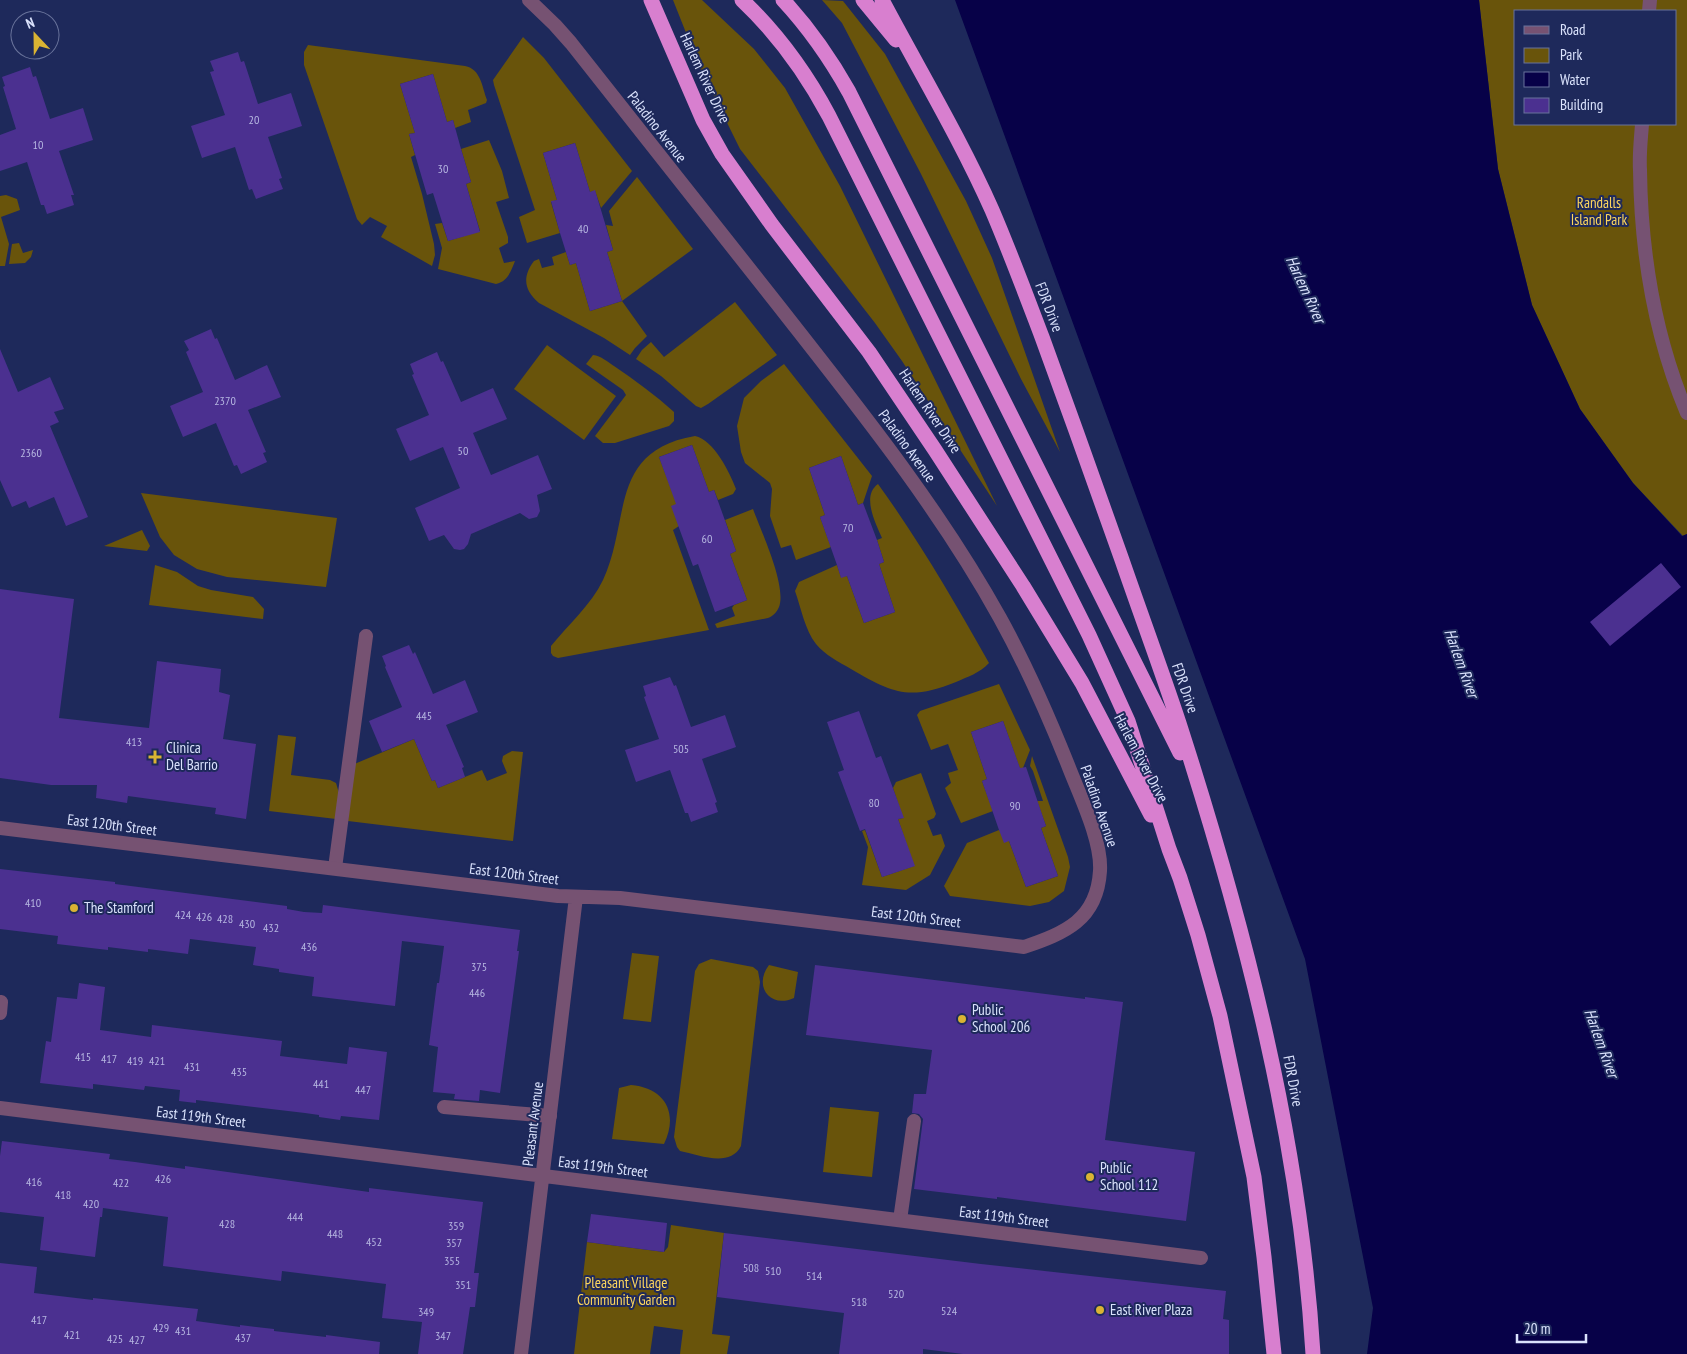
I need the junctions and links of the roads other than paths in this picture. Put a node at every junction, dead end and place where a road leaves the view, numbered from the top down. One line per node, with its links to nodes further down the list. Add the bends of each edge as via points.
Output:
1 (529, 0): 16 (street, Paladino Avenue, via 570,43 879,436 930,506 1001,619 1050,720 1089,818 1100,857 1098,882 1081,919 1060,934)
2 (651, 0): 13 (highway, Harlem River Drive, via 703,120 722,154 898,394 1023,586 1082,683)
3 (742, 0): 13 (highway, via 765,22 796,62 818,95 846,150 1093,644 1128,721)
4 (783, 0): 11 (highway, via 826,53 849,92)
5 (864, 0): 7 (highway)
6 (882, 0): 7 (highway)
7 (917, 66): 11 (highway, FDR Drive, via 960,145 1007,245 1079,437 1176,713)
8 (1642, 125): 9 (street, via 1640,169 1652,293 1666,356)
9 (1687, 413)
10 (366, 636): 14 (street)
11 (1201, 794): 26 (highway, FDR Drive, via 1269,1049 1299,1210)
12 (0, 828): 14 (street, East 120th Street)
13 (1169, 849): 25 (highway, via 1198,935 1237,1094 1254,1177)
14 (335, 868): 15 (street, East 120th Street)
15 (576, 897): 16 (street, East 120th Street, via 620,898); 19 (street, Pleasant Avenue)
16 (1024, 947)
17 (444, 1107): 19 (street)
18 (0, 1108): 21 (street, East 119th Street)
19 (550, 1116): 21 (street, Pleasant Avenue)
20 (914, 1121): 22 (street)
21 (543, 1176): 22 (street, East 119th Street); 24 (street, Pleasant Avenue)
22 (900, 1220): 23 (street, East 119th Street)
23 (1201, 1258)
24 (521, 1354)
25 (1274, 1354)
26 (1314, 1354)

